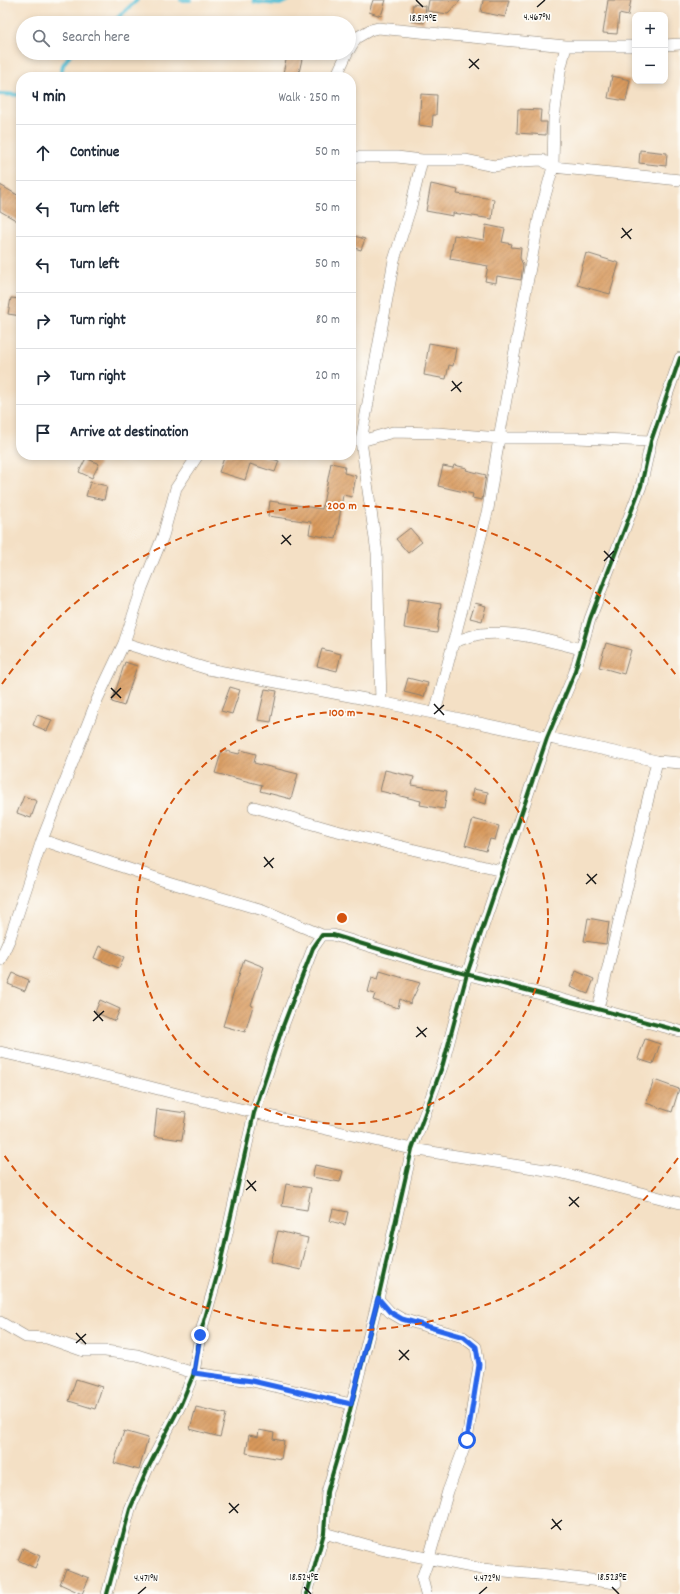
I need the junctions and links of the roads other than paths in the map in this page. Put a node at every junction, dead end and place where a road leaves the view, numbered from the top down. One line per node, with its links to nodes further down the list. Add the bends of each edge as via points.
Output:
1 (356, 38): 4 (street, via 378,28)
2 (680, 44): 3 (street)
3 (668, 45)
4 (566, 46): 5 (street); 10 (street, via 554,119)
5 (632, 46)
6 (344, 60): 7 (street)
7 (338, 72)
8 (356, 157): 9 (street)
9 (422, 160): 10 (street, via 465,160 494,166 542,160); 14 (street, via 394,260)
10 (553, 167): 11 (street); 13 (street, via 540,218)
11 (680, 180)
12 (680, 358): 15 (street)
13 (499, 438): 14 (street, via 393,432); 15 (street); 17 (street, via 488,509)
14 (362, 441): 20 (street, via 378,553)
15 (651, 441): 19 (street, via 641,486)
16 (195, 460): 18 (street, via 176,488 163,536)
17 (454, 642): 19 (street, via 480,634 511,634); 21 (street)
18 (124, 643): 20 (street, via 208,669); 26 (street, via 97,700)
19 (581, 649): 22 (street, via 574,674)
20 (380, 702): 21 (street)
21 (435, 713): 22 (street)
22 (547, 738): 23 (street); 27 (street)
23 (657, 761): 24 (street); 31 (street)
24 (680, 762)
25 (254, 807): 27 (street, via 333,830)
26 (42, 840): 28 (street, via 263,910); 29 (street, via 10,938)
27 (502, 871): 30 (street)
28 (322, 935): 30 (street, via 333,935); 34 (street, via 310,955)
29 (0, 960)
30 (467, 974): 31 (street); 35 (street, via 443,1064)
31 (598, 1009): 32 (street)
32 (680, 1031)
33 (0, 1052): 34 (street)
34 (254, 1113): 35 (street); 39 (street, via 219,1269 200,1335)
35 (412, 1149): 36 (street, via 559,1172); 37 (street)
36 (680, 1203)
37 (378, 1298): 40 (street); 42 (street, via 390,1312 402,1319 464,1337 476,1347 479,1365 467,1440 448,1491)
38 (0, 1322): 39 (street, via 26,1336 47,1338 84,1351 137,1355)
39 (194, 1373): 40 (street, via 252,1381); 44 (street, via 130,1509)
40 (351, 1404): 41 (street, via 327,1492)
41 (324, 1533): 42 (street, via 381,1549); 45 (street)
42 (429, 1558): 43 (street, via 482,1569); 46 (street, via 422,1578)
43 (616, 1583)
44 (107, 1594)
45 (307, 1594)
46 (426, 1594)

